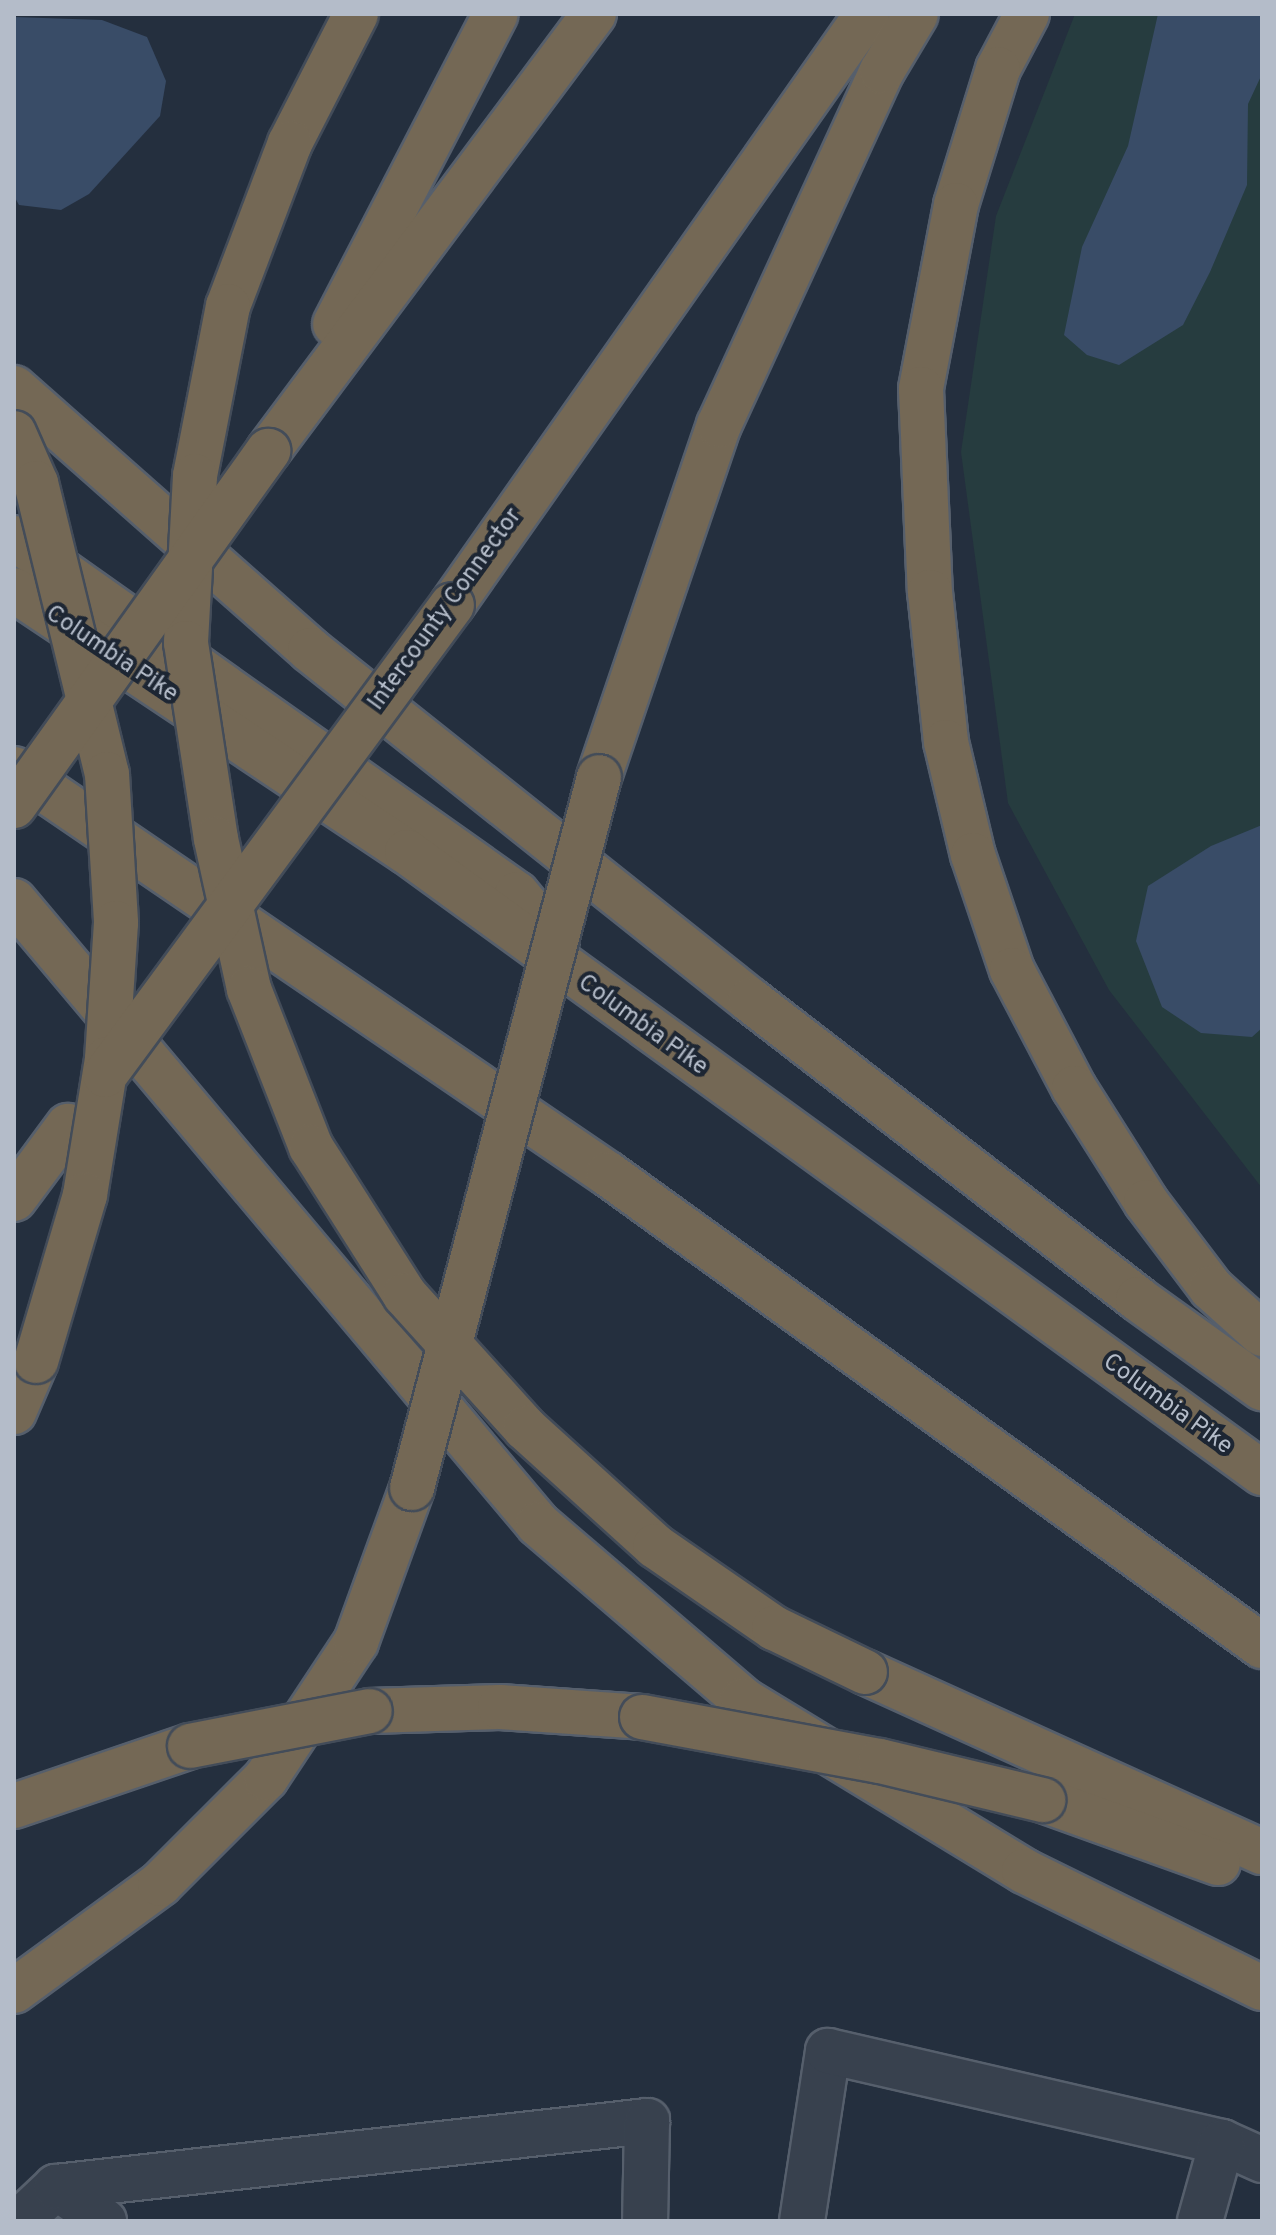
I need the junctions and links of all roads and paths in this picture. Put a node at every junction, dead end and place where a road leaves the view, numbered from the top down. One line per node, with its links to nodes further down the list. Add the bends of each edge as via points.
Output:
1 (356, 14): 25 (highway, bridge, via 290,143 228,306 195,476 186,643 216,839 249,989 311,1147 405,1295 515,1417 655,1546 774,1628)
2 (496, 14): 9 (highway)
3 (594, 14): 9 (highway)
4 (867, 14): 18 (highway, Intercounty Connector, bridge, via 452,605)
5 (916, 14): 28 (highway, bridge, via 882,71 719,425 599,777 412,1488 356,1642 266,1778 160,1884)
6 (1027, 14): 19 (highway, via 998,69 956,205 921,389 930,592 946,742 973,855 1012,970 1074,1088 1146,1202 1211,1288)
7 (14, 388): 20 (highway, via 322,659 787,1029)
8 (14, 433): 21 (highway, bridge, via 36,483 107,774 116,923 107,1059 85,1195 36,1361)
9 (268, 451): 13 (highway, bridge)
10 (14, 538): 17 (highway, via 517,894)
11 (14, 590): 17 (highway, Columbia Pike, via 407,852)
12 (14, 769): 23 (highway, via 608,1174)
13 (14, 806)
14 (14, 901): 16 (highway)
15 (14, 926): 16 (highway)
16 (86, 990): 27 (highway, via 538,1524 743,1700 1024,1871)
17 (611, 1004): 22 (highway, Columbia Pike)
18 (14, 1199)
19 (1262, 1334)
20 (1262, 1388)
21 (14, 1412)
22 (1262, 1473)
23 (1262, 1646)
24 (14, 1806): 26 (highway, bridge, via 190,1746 370,1711 500,1707 642,1717 880,1761 1043,1800 1141,1831)
25 (1262, 1852)
26 (1262, 1881)
27 (1262, 1988)
28 (14, 1991)
29 (1222, 2142): 30 (lane); 35 (lane, via 828,2051); 36 (lane)
30 (1262, 2160)
31 (56, 2187): 32 (lane); 33 (lane); 34 (lane, via 647,2121)
32 (20, 2221)
33 (104, 2221)
34 (645, 2221)
35 (802, 2221)
36 (1200, 2221)

